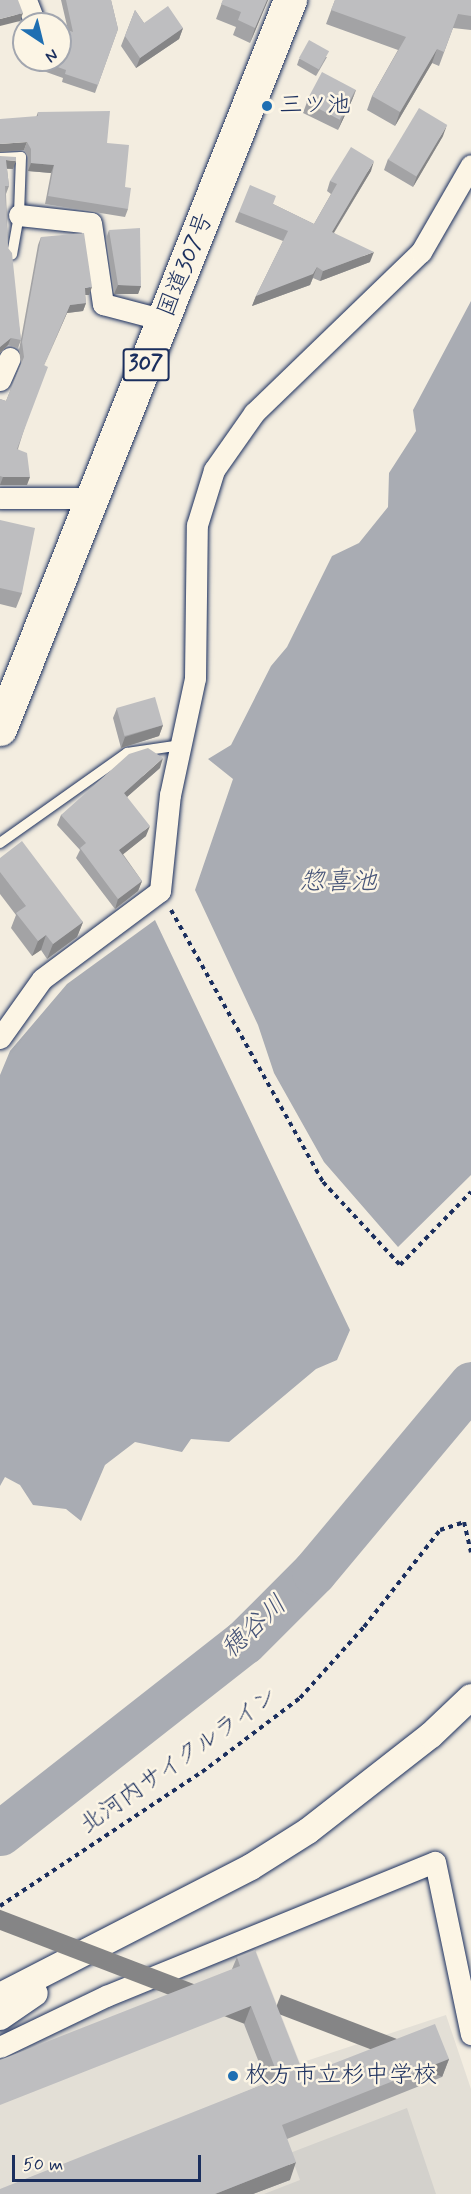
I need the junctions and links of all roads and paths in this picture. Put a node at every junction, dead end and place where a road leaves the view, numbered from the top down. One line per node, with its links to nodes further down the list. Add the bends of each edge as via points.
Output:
1 (290, 0): 6 (highway, 国道307号 / 307)
2 (0, 158): 4 (lane, via 21,157)
3 (471, 165): 10 (street, via 421,252 254,413 214,470 197,525 195,678)
4 (19, 215): 5 (lane); 6 (street, via 91,223 103,304)
5 (12, 254)
6 (164, 320): 8 (highway, 国道307号 / 307)
7 (0, 498): 8 (street)
8 (93, 498): 9 (highway, 国道307号 / 307)
9 (0, 729)
10 (181, 745): 11 (lane, via 127,753); 12 (street, via 170,795)
11 (0, 843)
12 (160, 891): 13 (street, via 42,979); 14 (path, via 323,1182 400,1266)
13 (0, 1038)
14 (471, 1192)
15 (471, 1551): 17 (path, 北河内サイクルライン, via 464,1522 440,1530 364,1627 300,1698 202,1772)
16 (471, 1696): 18 (street, via 431,1735 308,1831 251,1867)
17 (0, 1906)
18 (113, 1936): 19 (street); 20 (street); 21 (street)
19 (0, 1977)
20 (0, 1996)
21 (0, 2018)
22 (471, 2034): 23 (street, via 435,1862 106,1996)
23 (0, 2047)

